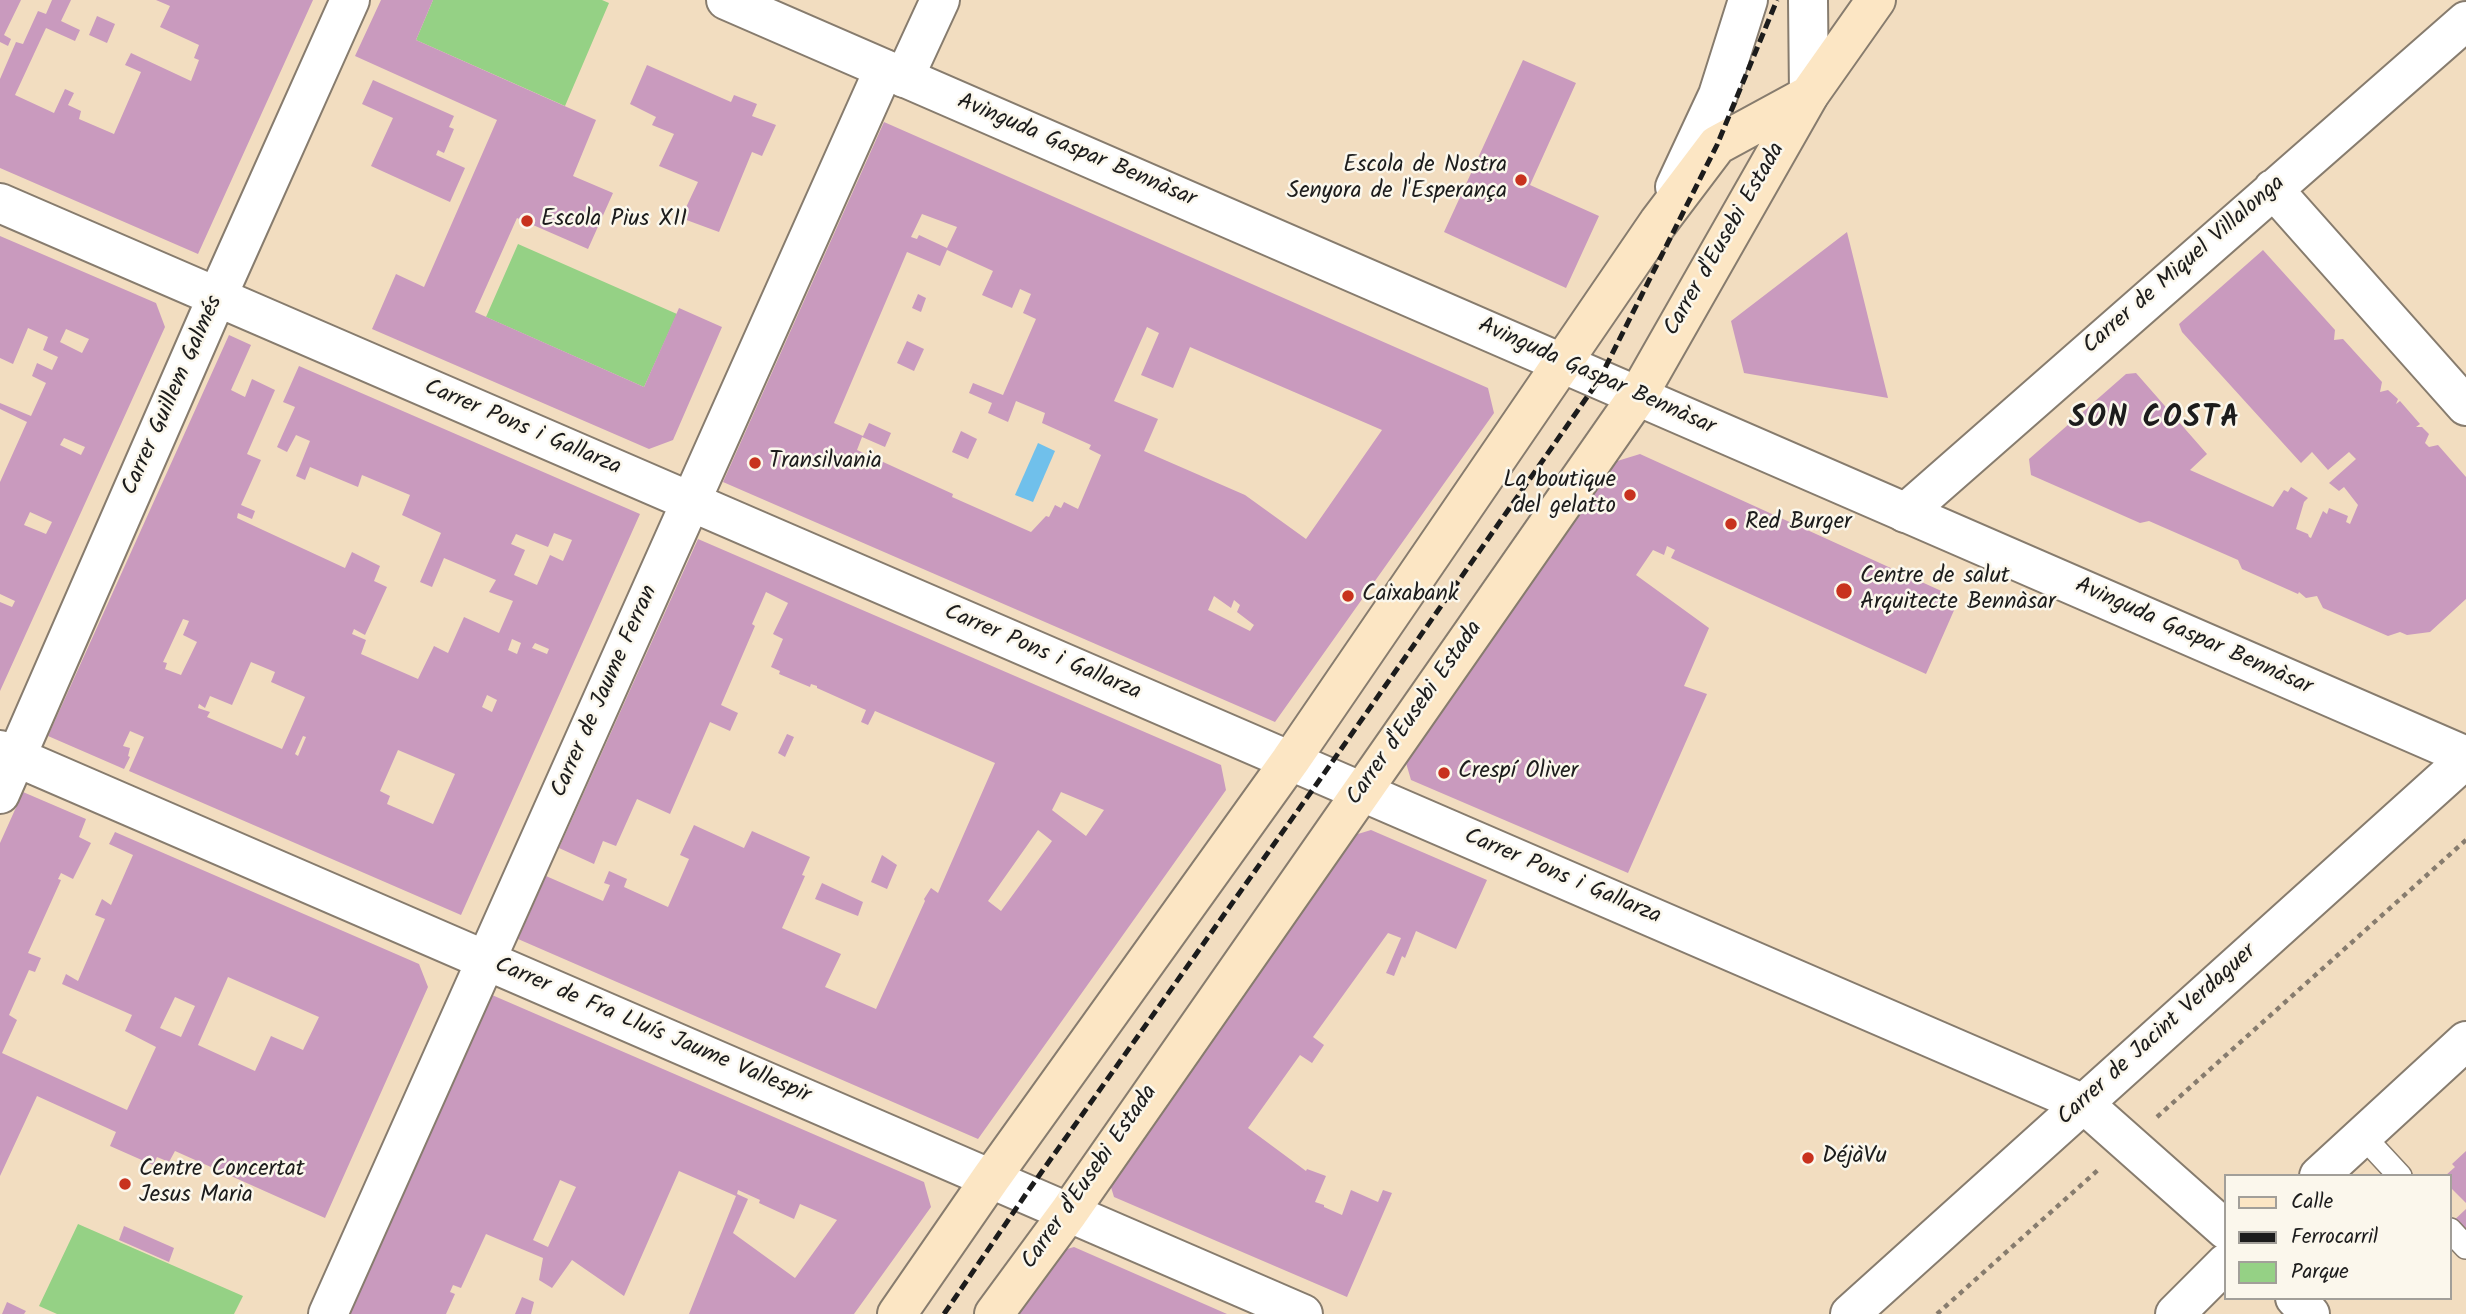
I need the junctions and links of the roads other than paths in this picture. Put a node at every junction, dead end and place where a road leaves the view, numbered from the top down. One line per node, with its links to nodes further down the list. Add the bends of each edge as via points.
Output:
1 (350, 0): 13 (street, Carrer Guillem Galmés)
2 (726, 0): 8 (street, Avinguda Gaspar Bennàsar)
3 (940, 0): 8 (street, Carrer de Jaume Ferran)
4 (1748, 0): 12 (street, Carrer d'Eusebi Estada, via 1718,94)
5 (1808, 0): 9 (street)
6 (1876, 0): 9 (main road, Carrer d'Eusebi Estada)
7 (2466, 21): 10 (street, Carrer de Miquel Villalonga)
8 (894, 73): 14 (street, Avinguda Gaspar Bennàsar); 17 (street, Carrer de Jaume Ferran)
9 (1809, 95): 12 (main road, Carrer d'Eusebi Estada, via 1717,145); 15 (main road, Carrer d'Eusebi Estada)
10 (2273, 189): 16 (street); 18 (street, Carrer de Miquel Villalonga)
11 (0, 203): 13 (street, Carrer Pons i Gallarza)
12 (1658, 223): 14 (main road, Carrer d'Eusebi Estada)
13 (217, 297): 17 (street, Carrer Pons i Gallarza); 19 (street, Carrer Guillem Galmés)
14 (1563, 364): 15 (street, Avinguda Gaspar Bennàsar); 21 (main road, Carrer d'Eusebi Estada)
15 (1637, 397): 18 (street, Avinguda Gaspar Bennàsar); 22 (main road, Carrer d'Eusebi Estada)
16 (2466, 406)
17 (691, 502): 21 (street, Carrer Pons i Gallarza); 24 (street, Carrer de Jaume Ferran)
18 (1905, 513): 20 (street, Avinguda Gaspar Bennàsar)
19 (8, 754): 23 (street, Carrer Guillem Galmés); 24 (street, Carrer de Fra Lluís Jaume Vallespir)
20 (2466, 758): 26 (street, Carrer de Jacint Verdaguer)
21 (1290, 761): 22 (street, Carrer Pons i Gallarza); 30 (main road, Carrer d'Eusebi Estada)
22 (1362, 791): 26 (street, Carrer Pons i Gallarza); 31 (main road, Carrer d'Eusebi Estada)
23 (0, 794)
24 (486, 961): 30 (street, Carrer de Fra Lluís Jaume Vallespir); 37 (street, Carrer de Jaume Ferran)
25 (2459, 1061): 27 (street)
26 (2084, 1104): 32 (street, Carrer Pons i Gallarza); 41 (street, Carrer de Jacint Verdaguer)
27 (2362, 1135): 28 (street); 29 (lane)
28 (2321, 1174)
29 (2398, 1174)
30 (990, 1178): 31 (street, Carrer de Fra Lluís Jaume Vallespir); 38 (main road, Carrer d'Eusebi Estada)
31 (1069, 1212): 39 (main road, Carrer d'Eusebi Estada); 40 (street, Carrer de Fra Lluís Jaume Vallespir)
32 (2224, 1228)
33 (2452, 1232): 34 (lane)
34 (2466, 1247)
35 (2224, 1265): 42 (street)
36 (2297, 1300): 43 (street)
37 (328, 1314)
38 (897, 1314)
39 (993, 1314)
40 (1303, 1314)
41 (1850, 1314)
42 (2175, 1314)
43 (2310, 1314)

